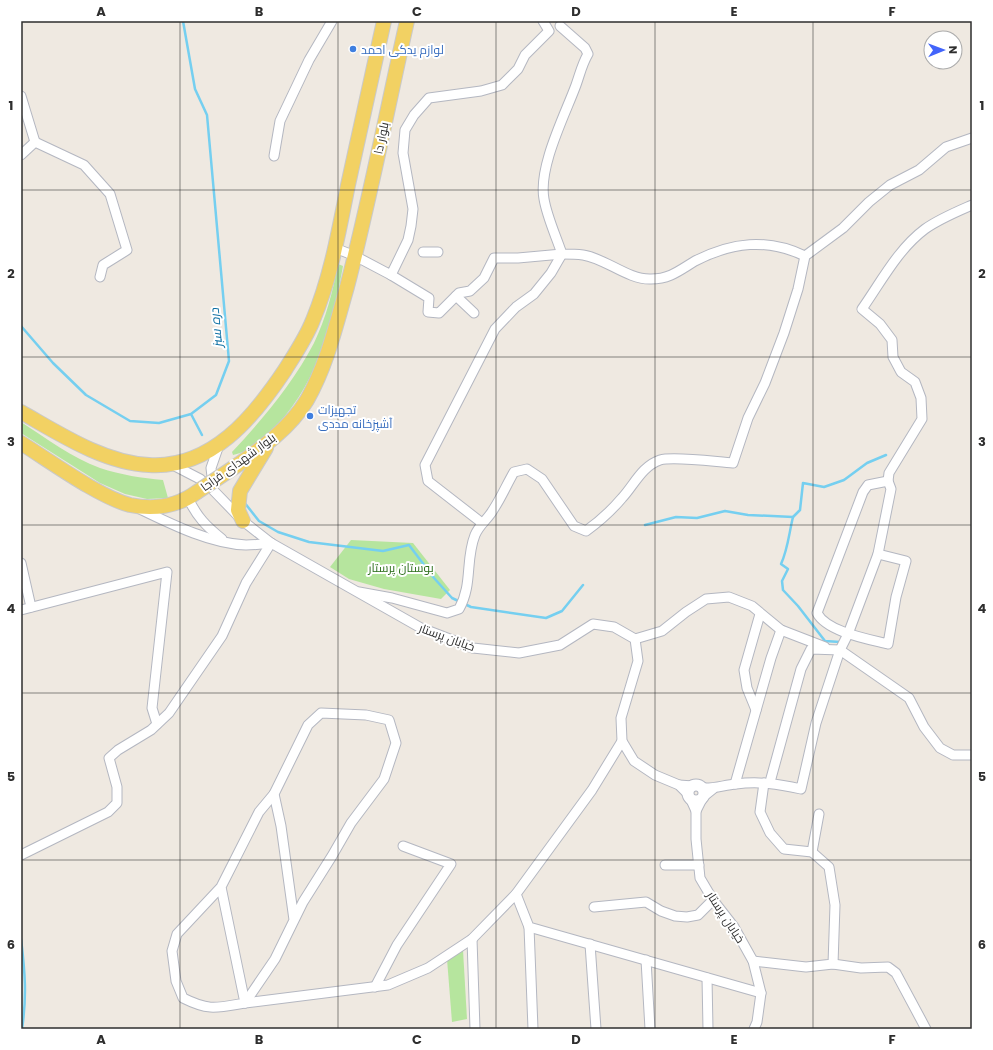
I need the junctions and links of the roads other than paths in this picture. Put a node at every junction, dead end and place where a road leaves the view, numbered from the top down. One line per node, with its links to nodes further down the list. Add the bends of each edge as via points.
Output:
1 (332, 21): 11 (street, via 309,60 280,121)
2 (384, 21): 13 (main road, بلوار دا)
3 (407, 21): 17 (main road, بلوار دا)
4 (542, 21): 6 (street)
5 (562, 23): 6 (street); 16 (street, via 588,54 562,116 543,183 544,199)
6 (549, 31): 19 (street, via 525,55 518,69 502,85 481,91 429,98 414,114 405,130 403,153 413,209 411,226 408,240)
7 (21, 96): 9 (street)
8 (972, 138): 18 (street, via 946,147 919,170 890,186 869,202 843,228)
9 (35, 142): 10 (street); 20 (street, via 84,165 110,194 127,250 103,265)
10 (21, 155)
11 (274, 156)
12 (972, 205): 28 (street, via 925,230 904,250 862,309 880,324 892,340 893,356 901,372 916,382 921,398 922,419 889,473)
13 (335, 248): 17 (street); 26 (main road, بلوار شهدای فراجا, via 320,300 303,342 250,418)
14 (423, 252): 15 (street)
15 (438, 252)
16 (562, 254): 18 (street, via 584,255 650,280 670,277 716,251 739,246 788,248); 21 (street, via 494,258 484,278 470,291); 32 (street, via 534,294 516,306 495,329 426,465 428,481)
17 (355, 256): 19 (street); 24 (main road, بلوار شهدای فراجا, via 331,344 319,376 306,401 288,424)
18 (805, 256): 32 (street, via 784,333 766,383 748,418 733,463 661,460 646,468 603,520 586,531 574,526 542,479 527,469 514,472 492,511)
19 (391, 275): 21 (street, via 428,298 428,312 438,313)
20 (100, 277)
21 (456, 296): 22 (street)
22 (474, 313)
23 (21, 412): 27 (main road, بلوار شهدای فراجا, via 75,441 126,462)
24 (270, 441): 29 (main road, بلوار شهدای فراجا, bridge); 31 (main road, via 240,491 238,510)
25 (21, 443): 30 (main road, بلوار شهدای فراجا, via 98,491)
26 (219, 445): 27 (main road, بلوار شهدای فراجا); 29 (street)
27 (173, 465): 29 (street, خیابان پرستار, via 194,476)
28 (888, 482): 35 (street, via 891,489); 42 (street, via 868,485 863,492 817,613 821,620)
29 (202, 492): 30 (main road, بلوار شهدای فراجا, via 168,506); 31 (street, خیابان پرستار); 33 (street, via 195,514)
30 (130, 505): 33 (street, via 172,524)
31 (243, 521): 34 (street, خیابان پرستار)
32 (482, 523): 37 (street, via 470,554 466,597 459,609 447,613)
33 (224, 541): 34 (street, via 245,545)
34 (271, 543): 37 (street, خیابان پرستار); 46 (street, via 246,582 222,636 169,713)
35 (878, 554): 42 (street); 42 (street, via 906,561 896,597 888,644)
36 (21, 563): 38 (street)
37 (359, 592): 43 (street, خیابان پرستار, via 420,628 473,648 519,653 560,645 593,624 614,627)
38 (32, 607): 39 (street); 46 (street, via 167,572 152,708)
39 (21, 610)
40 (760, 614): 41 (street); 43 (street, via 752,606 729,597 706,599 662,631); 45 (street, via 744,670 747,688)
41 (781, 630): 44 (street); 45 (street)
42 (848, 634): 44 (street)
43 (635, 639): 47 (street, via 638,661 621,718)
44 (837, 650): 48 (street, via 909,698 924,727 940,748 953,754); 49 (street, via 811,649 800,669); 49 (street, via 816,723 801,789)
45 (756, 710): 50 (street)
46 (157, 724): 56 (street, via 109,758 117,786 117,803 108,812)
47 (622, 741): 51 (street, via 634,761 656,775); 60 (street, via 592,790)
48 (972, 756)
49 (767, 783): 50 (street); 55 (street, via 760,812 770,833 784,849)
50 (735, 784): 51 (street)
51 (698, 792): 58 (street, خیابان پرستار, via 696,811)
52 (274, 794): 59 (street, via 259,812); 63 (street); 63 (street, via 308,725 321,713 366,715 389,720 396,743 384,779 351,823)
53 (819, 814): 55 (street)
54 (403, 846): 71 (street, via 451,864 397,945)
55 (812, 852): 69 (street, via 828,868 835,905)
56 (21, 855)
57 (665, 865): 58 (street)
58 (699, 865): 61 (street, خیابان پرستار, via 700,878)
59 (221, 887): 73 (street); 73 (street, via 177,934 172,951 176,981 183,998 201,1007 219,1008)
60 (516, 894): 64 (street); 65 (street)
61 (713, 900): 62 (street, via 698,915 687,917 668,914 646,902); 68 (street, خیابان پرستار, via 734,927)
62 (594, 907)
63 (294, 920): 73 (street, via 275,959)
64 (529, 927): 66 (street); 76 (street)
65 (472, 939): 71 (street, via 428,968 388,985); 75 (street)
66 (590, 944): 67 (street); 77 (street)
67 (646, 960): 70 (street); 78 (street)
68 (753, 961): 69 (street, via 806,967); 72 (street, خیابان پرستار)
69 (833, 964): 80 (street, via 861,968 888,967 896,973)
70 (706, 978): 72 (street); 79 (street)
71 (375, 987): 73 (street)
72 (761, 993): 74 (street, خیابان پرستار)
73 (245, 1003)
74 (756, 1026)
75 (475, 1029)
76 (533, 1029)
77 (596, 1029)
78 (650, 1029)
79 (708, 1029)
80 (926, 1029)

